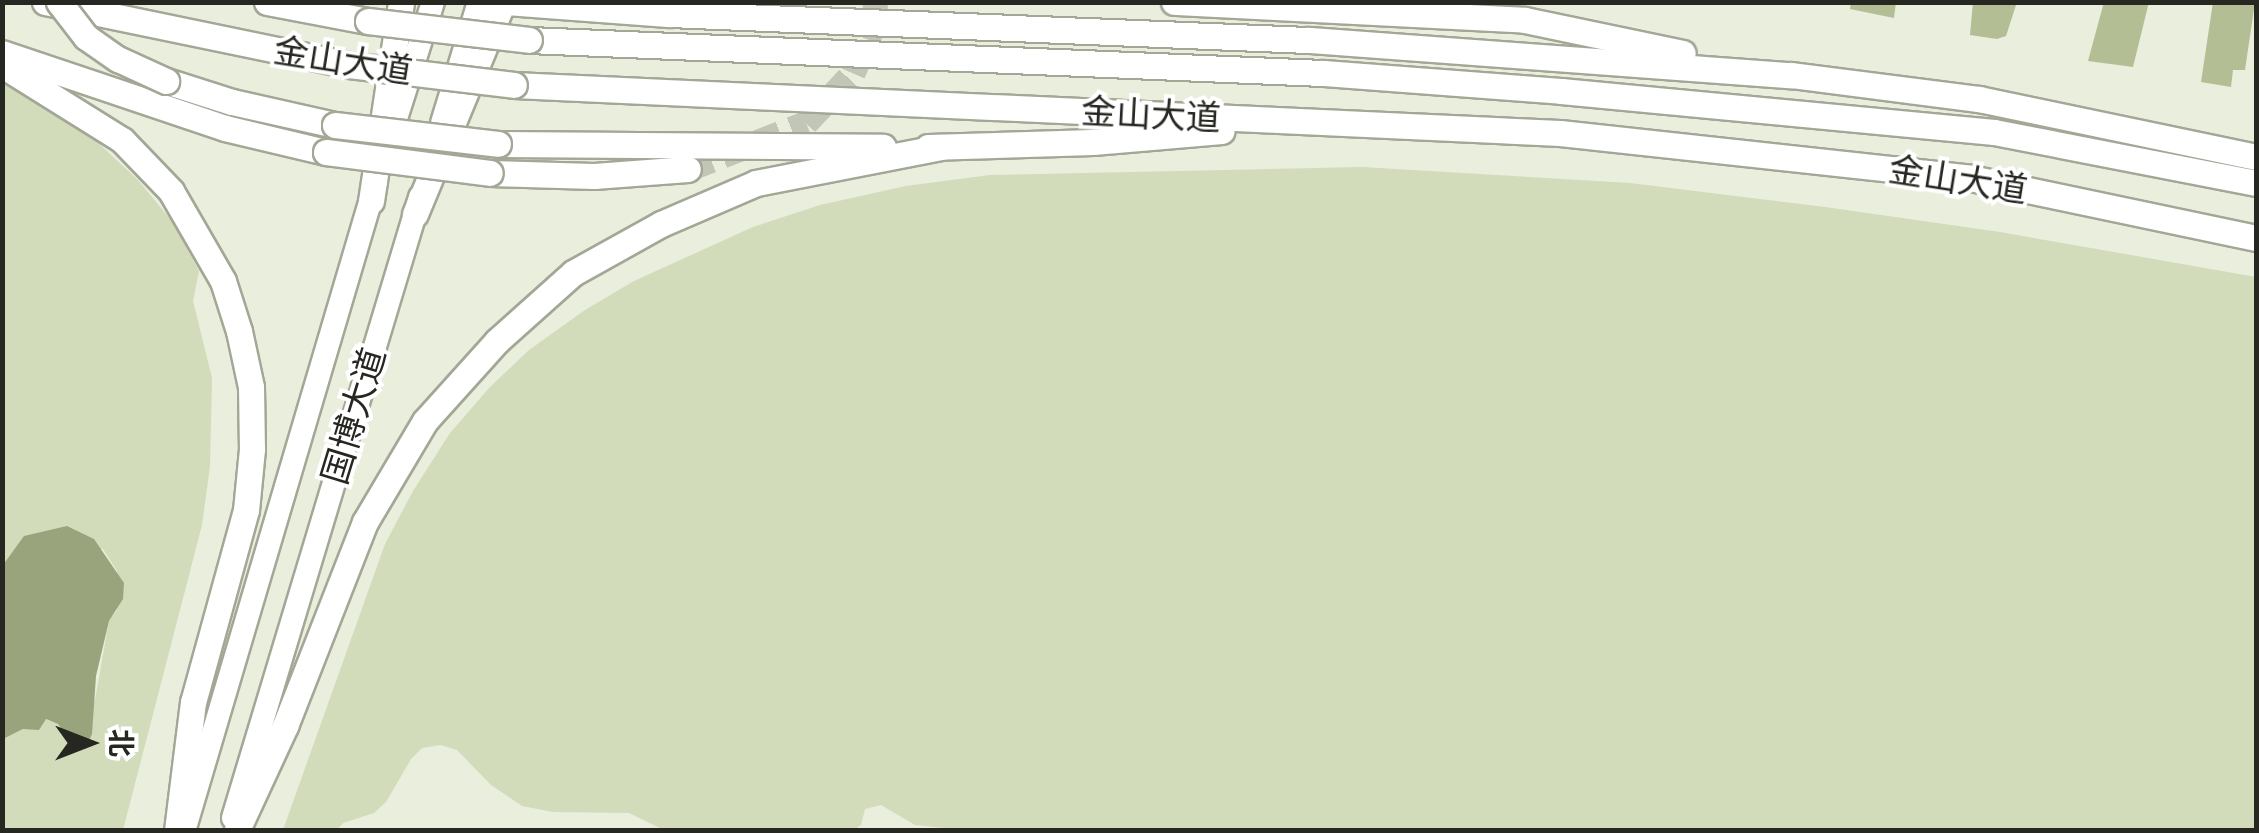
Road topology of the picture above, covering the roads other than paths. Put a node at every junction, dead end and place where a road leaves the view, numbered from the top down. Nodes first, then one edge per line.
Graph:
1 (45, 2) edge
2 (59, 2) edge
3 (267, 2) edge
4 (401, 2) edge
5 (432, 2) edge
6 (479, 2) edge
7 (504, 2) edge
8 (1174, 2) edge
9 (681, 8) edge
10 (2, 53) edge
11 (2, 65) edge
12 (1791, 75) junction
13 (1321, 123) junction
14 (941, 147) junction
15 (2256, 157) edge
16 (688, 169) tunnel mouth
17 (2256, 183) edge
18 (371, 200) junction
19 (415, 214) junction
20 (2256, 238) edge
21 (177, 830) edge
22 (184, 830) edge
23 (233, 830) edge

1 - 13 highway, 金山大道, bridge
2 - 14 highway, bridge
3 - 17 highway, 金山大道, bridge
4 - 18 highway
5 - 18 main road, 国博大道
6 - 19 main road, 国博大道
7 - 9 highway
7 - 19 highway
8 - 12 highway
9 - 12 highway
10 - 16 highway, bridge
11 - 21 highway
12 - 15 highway
13 - 14 highway
13 - 20 highway, 金山大道
14 - 23 highway
18 - 22 main road, 国博大道
19 - 23 main road, 国博大道

